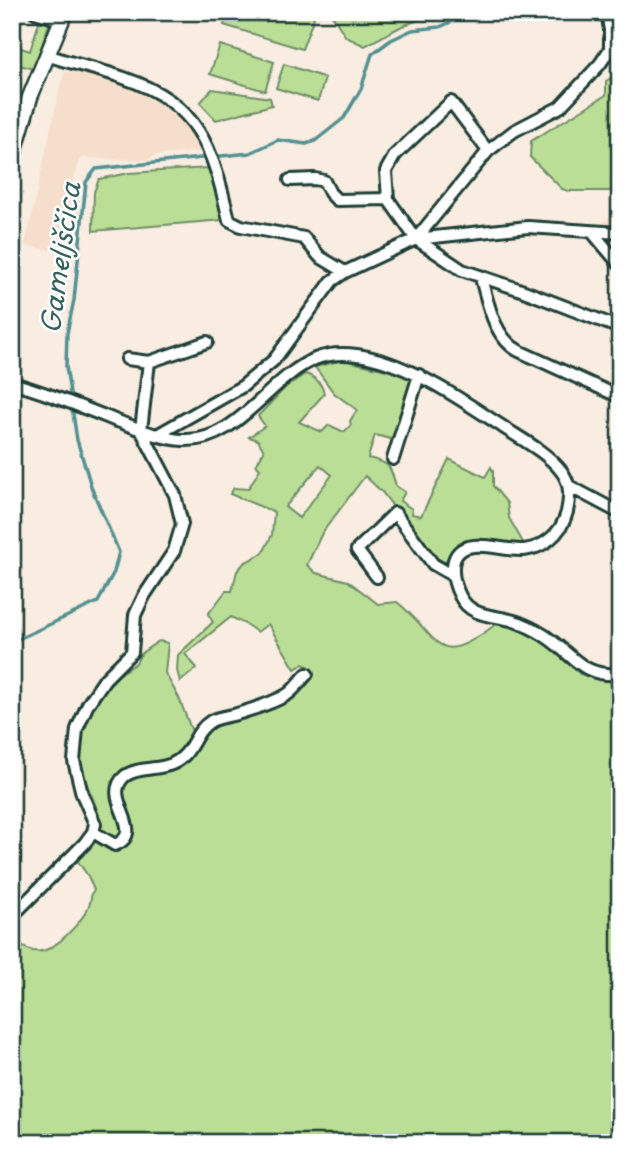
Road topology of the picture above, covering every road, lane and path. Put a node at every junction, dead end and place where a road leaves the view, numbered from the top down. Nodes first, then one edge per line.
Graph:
1 (36, 12) edge
2 (607, 12) edge
3 (63, 16) edge
4 (47, 55) junction
5 (488, 150) junction
6 (12, 159) edge
7 (290, 180) dead end
8 (388, 199) junction
9 (593, 233) junction
10 (620, 233) edge
11 (416, 239) junction
12 (620, 265) edge
13 (345, 272) junction
14 (481, 278) junction
15 (620, 328) edge
16 (207, 342) dead end
17 (127, 359) dead end
18 (149, 362) junction
19 (419, 375) junction
20 (12, 383) edge
21 (620, 397) edge
22 (141, 430) junction
23 (157, 435) junction
24 (393, 458) dead end
25 (569, 486) junction
26 (620, 513) edge
27 (452, 575) junction
28 (377, 577) dead end
29 (307, 674) dead end
30 (620, 674) edge
31 (93, 832) junction
32 (12, 916) edge

1 - 3 street
2 - 5 street
3 - 4 street
4 - 6 street
4 - 13 street
5 - 8 street
5 - 11 street
7 - 8 street
8 - 11 street
9 - 10 street
9 - 11 street
9 - 12 street
11 - 13 street
11 - 14 street
13 - 23 street
14 - 15 street
14 - 21 street
16 - 18 street
17 - 18 street
18 - 22 street
19 - 23 street
19 - 24 street
19 - 25 street
20 - 22 street
22 - 23 street
22 - 31 street
25 - 26 street
25 - 27 street
27 - 28 street
27 - 30 street
29 - 31 street
31 - 32 street

